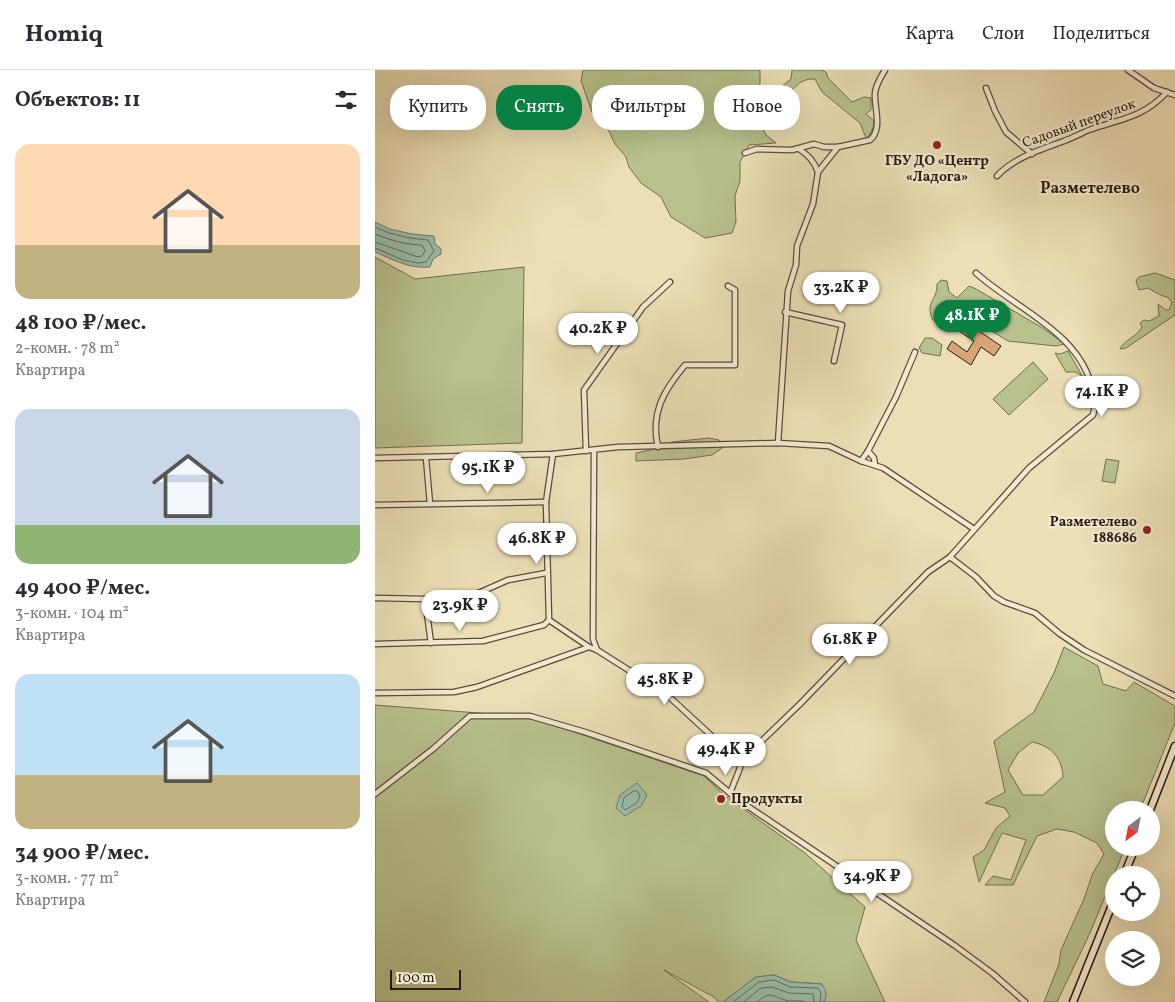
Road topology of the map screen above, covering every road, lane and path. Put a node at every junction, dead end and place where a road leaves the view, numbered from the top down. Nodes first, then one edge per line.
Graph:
1 (885, 70) edge
2 (1127, 70) edge
3 (986, 88) dead end
4 (1167, 92) junction
5 (1175, 95) edge
6 (838, 147) junction
7 (799, 149) junction
8 (745, 153) dead end
9 (1032, 154) junction
10 (818, 172) junction
11 (997, 176) dead end
12 (977, 273) dead end
13 (670, 282) dead end
14 (728, 286) dead end
15 (785, 312) junction
16 (915, 352) dead end
17 (835, 361) dead end
18 (778, 443) junction
19 (658, 447) junction
20 (586, 450) junction
21 (594, 450) junction
22 (868, 451) junction
23 (553, 454) junction
24 (375, 458) edge
25 (426, 458) junction
26 (861, 461) junction
27 (875, 465) junction
28 (546, 502) junction
29 (430, 504) junction
30 (375, 506) edge
31 (974, 529) junction
32 (950, 558) junction
33 (546, 573) junction
34 (375, 598) edge
35 (425, 599) junction
36 (549, 620) junction
37 (431, 643) junction
38 (375, 644) edge
39 (589, 647) junction
40 (597, 650) junction
41 (375, 693) edge
42 (1175, 696) edge
43 (1175, 746) edge
44 (740, 762) junction
45 (730, 793) junction
46 (375, 794) edge
47 (1154, 801) edge
48 (1106, 921) edge
49 (1025, 1002) edge
50 (1073, 1002) edge

1 - 6 street
2 - 4 street
3 - 9 street
4 - 5 street
4 - 9 street, Садовый переулок
6 - 7 street
6 - 10 street
7 - 8 street
7 - 10 street
9 - 11 street, Садовый переулок
10 - 15 street
12 - 31 street
13 - 20 street
14 - 19 street
15 - 17 street
15 - 18 street
16 - 22 street
18 - 19 street
18 - 26 street
19 - 21 street
20 - 21 street
20 - 23 street
21 - 40 street
22 - 26 street
22 - 27 street
23 - 25 street
23 - 28 street
24 - 25 street
25 - 29 street
26 - 27 street
27 - 31 street
28 - 29 street
28 - 33 street
29 - 30 street
31 - 32 street
32 - 42 street
32 - 44 street
33 - 35 street
33 - 36 street
34 - 35 street
35 - 37 street
36 - 37 street
36 - 39 street
37 - 38 street
39 - 40 street
39 - 41 street
40 - 44 street
43 - 47 main road
44 - 45 street
45 - 46 street
45 - 49 street
48 - 50 main road

